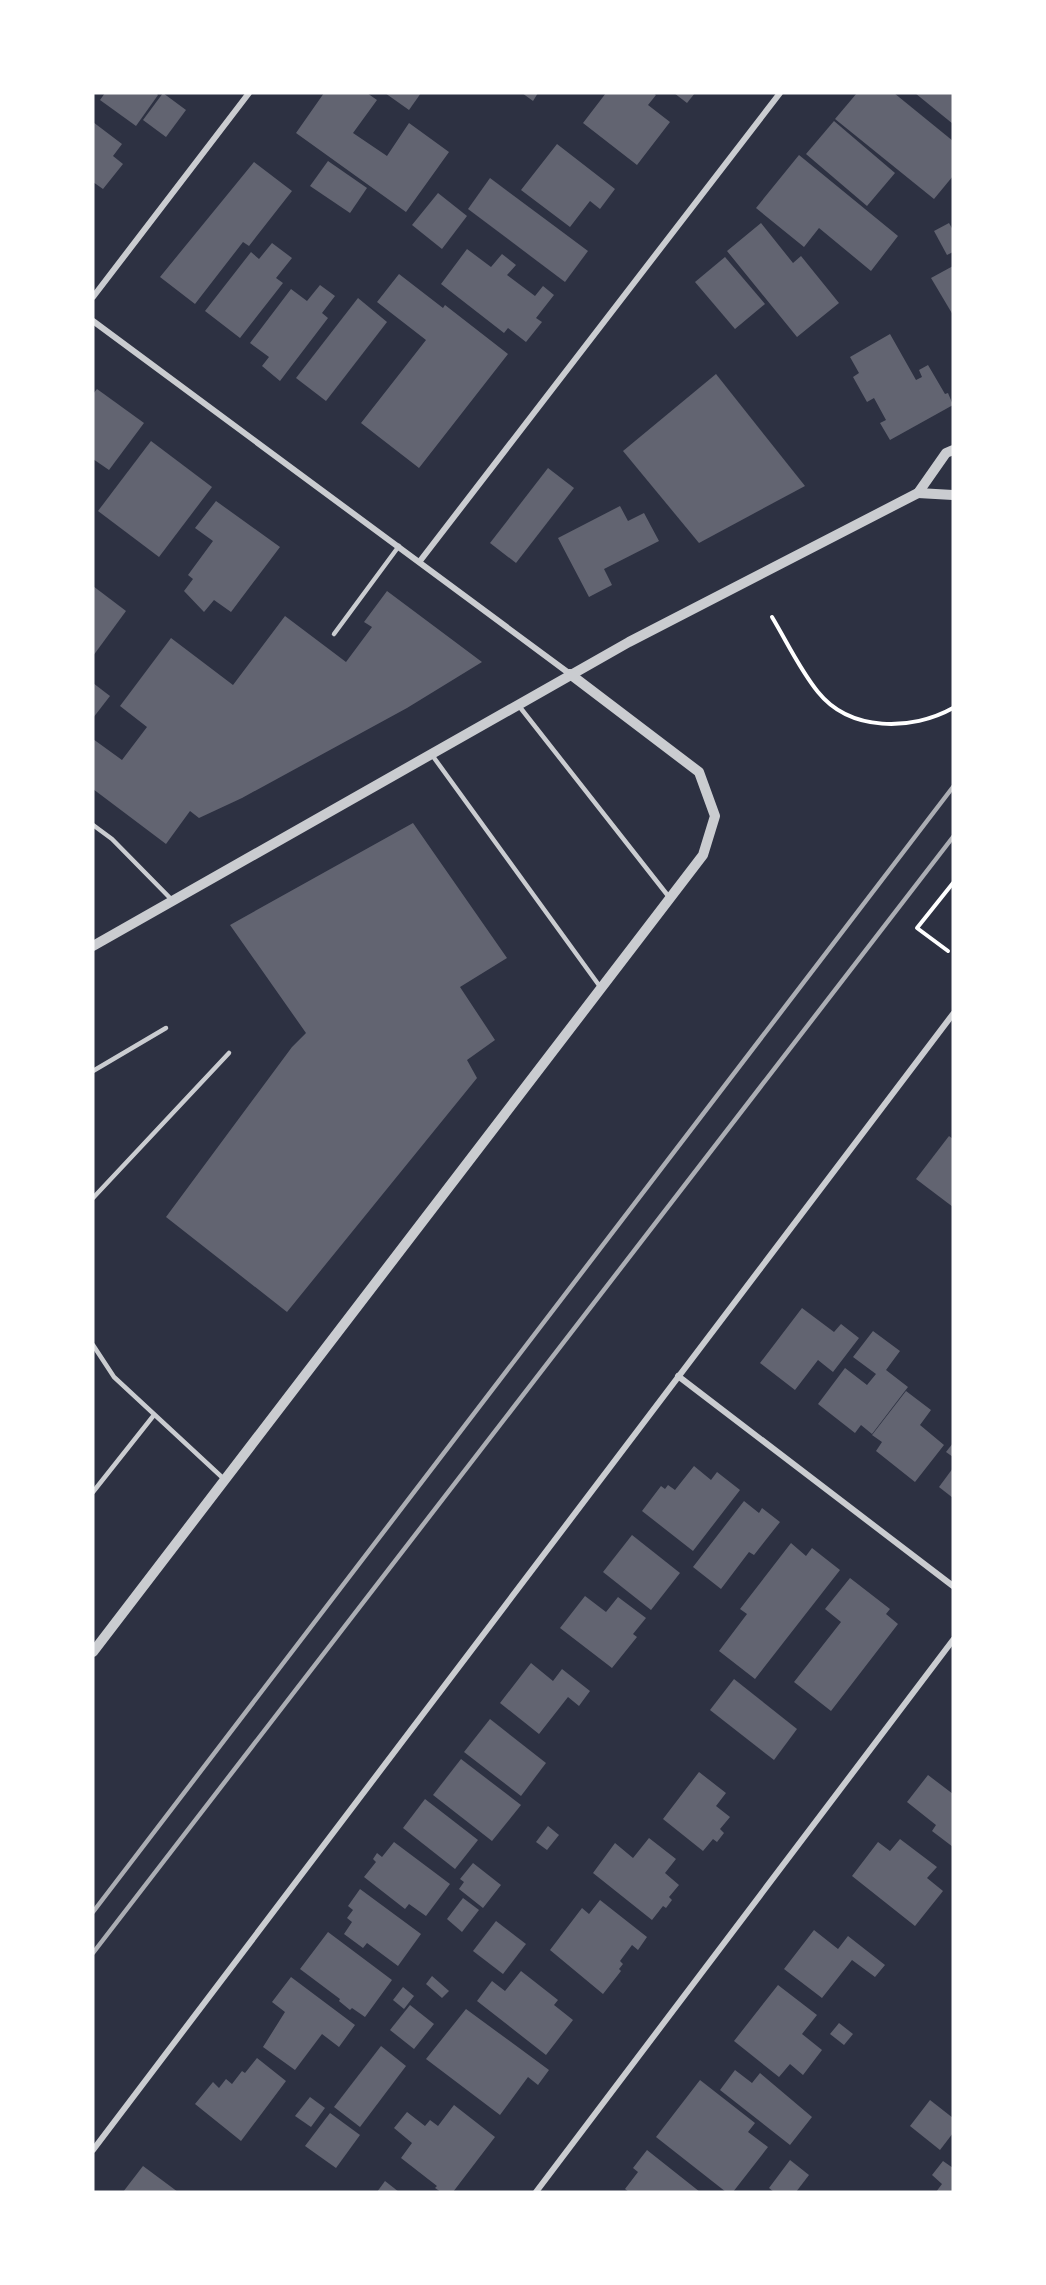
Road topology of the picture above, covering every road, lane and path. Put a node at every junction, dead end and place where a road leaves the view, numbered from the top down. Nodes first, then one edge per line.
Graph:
1 (249, 93) edge
2 (780, 93) edge
3 (93, 297) edge
4 (93, 321) edge
5 (953, 450) edge
6 (918, 494) junction
7 (953, 495) edge
8 (399, 546) junction
9 (420, 561) junction
10 (772, 617) dead end
11 (334, 634) dead end
12 (570, 674) junction
13 (519, 706) junction
14 (953, 708) edge
15 (432, 754) junction
16 (93, 825) edge
17 (953, 883) edge
18 (670, 898) junction
19 (173, 901) junction
20 (93, 946) edge
21 (948, 951) dead end
22 (601, 988) junction
23 (953, 1014) edge
24 (166, 1028) dead end
25 (229, 1053) dead end
26 (93, 1071) edge
27 (93, 1198) edge
28 (93, 1345) edge
29 (678, 1376) junction
30 (154, 1415) junction
31 (225, 1481) junction
32 (93, 1492) edge
33 (953, 1586) edge
34 (953, 1640) edge
35 (93, 1652) edge
36 (93, 2150) edge
37 (536, 2192) edge

1 - 3 street
2 - 9 street
4 - 8 street
5 - 6 street
6 - 7 street
6 - 12 street
8 - 9 street
8 - 11 lane
9 - 12 street
10 - 14 path
12 - 13 street
12 - 18 street
13 - 15 street
13 - 18 lane
15 - 19 street
15 - 22 lane
16 - 19 lane
17 - 21 path
18 - 22 street
19 - 20 street
22 - 31 street
23 - 29 street
24 - 26 lane
25 - 27 lane
28 - 30 lane
29 - 33 street
29 - 36 street
30 - 31 lane
30 - 32 lane
31 - 35 street
34 - 37 street

